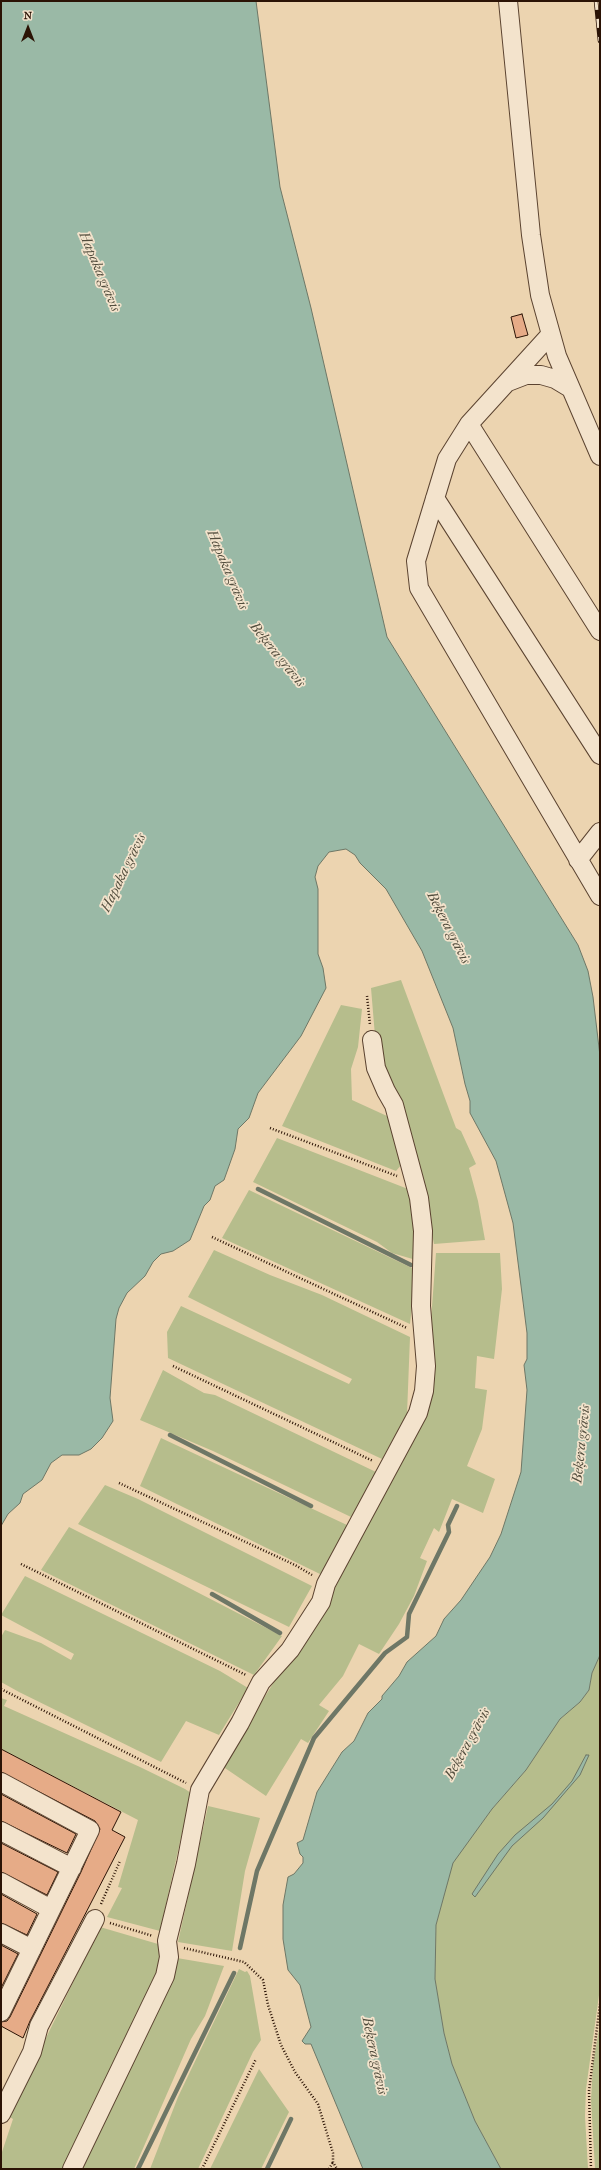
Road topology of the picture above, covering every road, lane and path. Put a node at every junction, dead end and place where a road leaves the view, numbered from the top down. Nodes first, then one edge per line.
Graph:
1 (508, 1) edge
2 (550, 335) junction
3 (506, 384) junction
4 (570, 388) junction
5 (469, 424) junction
6 (600, 456) edge
7 (435, 498) junction
8 (600, 631) edge
9 (600, 755) edge
10 (600, 832) edge
11 (578, 860) junction
12 (600, 896) edge
13 (368, 996) dead end
14 (372, 1040) joint
15 (270, 1128) dead end
16 (415, 1183) junction
17 (212, 1237) dead end
18 (423, 1333) junction
19 (173, 1366) dead end
20 (388, 1468) junction
21 (119, 1483) dead end
22 (20, 1564) dead end
23 (326, 1584) junction
24 (261, 1682) junction
25 (1, 1690) edge
26 (1, 1782) edge
27 (200, 1790) junction
28 (1, 1831) edge
29 (120, 1861) dead end
30 (72, 1868) junction
31 (1, 1882) edge
32 (51, 1909) junction
33 (95, 1919) junction
34 (1, 1933) edge
35 (167, 1941) junction
36 (32, 1949) junction
37 (7, 1985) edge
38 (600, 2004) edge
39 (1, 2012) edge
40 (256, 2059) dead end
41 (1, 2114) edge
42 (333, 2162) junction
43 (72, 2169) edge
44 (202, 2169) edge
45 (330, 2169) edge
46 (337, 2169) edge
47 (591, 2169) edge

1 - 2 street
2 - 3 street
2 - 4 street
3 - 4 street
3 - 5 street
4 - 6 street
5 - 7 street
5 - 8 street
7 - 9 street
7 - 11 street
10 - 11 street
11 - 12 street
13 - 14 path
14 - 16 street
15 - 16 path
16 - 18 street
17 - 18 path
18 - 20 street
19 - 20 path
20 - 23 street
21 - 23 path
22 - 24 path
23 - 24 street
24 - 27 street
25 - 27 path
26 - 30 street
27 - 35 street
28 - 30 street
29 - 33 path
30 - 32 street
31 - 32 street
32 - 36 street
33 - 35 path
33 - 41 street
34 - 36 street
35 - 42 path
35 - 43 street
36 - 37 street
37 - 39 street
38 - 47 path
40 - 44 path
42 - 45 path
42 - 46 path

